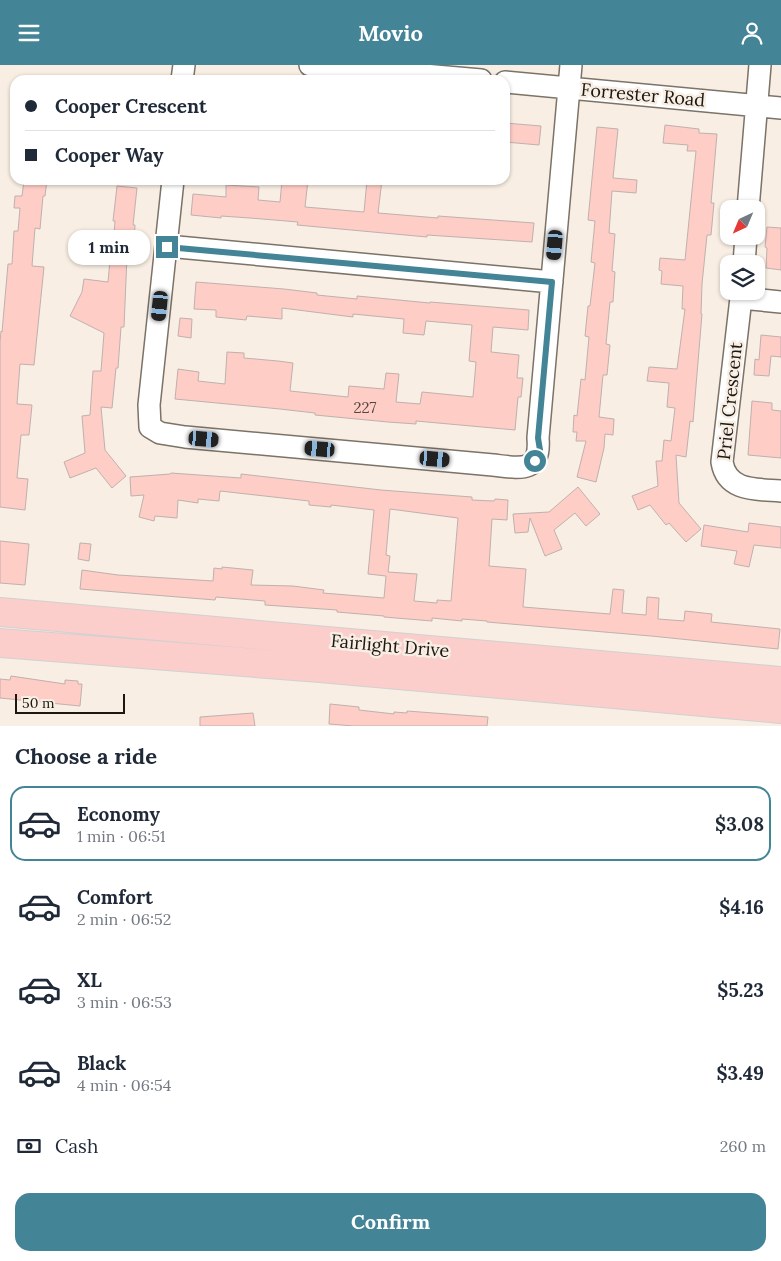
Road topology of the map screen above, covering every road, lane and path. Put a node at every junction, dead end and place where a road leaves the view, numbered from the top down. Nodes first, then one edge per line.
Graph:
1 (310, 65) edge
2 (571, 65) edge
3 (760, 65) edge
4 (383, 68) edge
5 (440, 75) edge
6 (510, 82) edge
7 (570, 88) junction
8 (757, 106) junction
9 (781, 107) edge
10 (173, 185) edge
11 (749, 200) edge
12 (167, 247) junction
13 (552, 282) junction
14 (765, 299) edge
15 (741, 300) edge
16 (781, 302) edge
17 (781, 491) edge
18 (0, 612) edge
19 (0, 643) edge
20 (781, 681) edge
21 (781, 709) edge

1 - 4 street
2 - 7 street
3 - 8 street
4 - 5 street
6 - 7 street, Forrester Road
7 - 8 street, Forrester Road
7 - 13 street
8 - 9 street, Forrester Road
8 - 11 street
10 - 12 street
12 - 13 street
12 - 13 street
14 - 16 street, Priel Crescent
15 - 17 street, Priel Crescent
18 - 20 main road, Fairlight Drive
19 - 21 main road, Fairlight Drive

